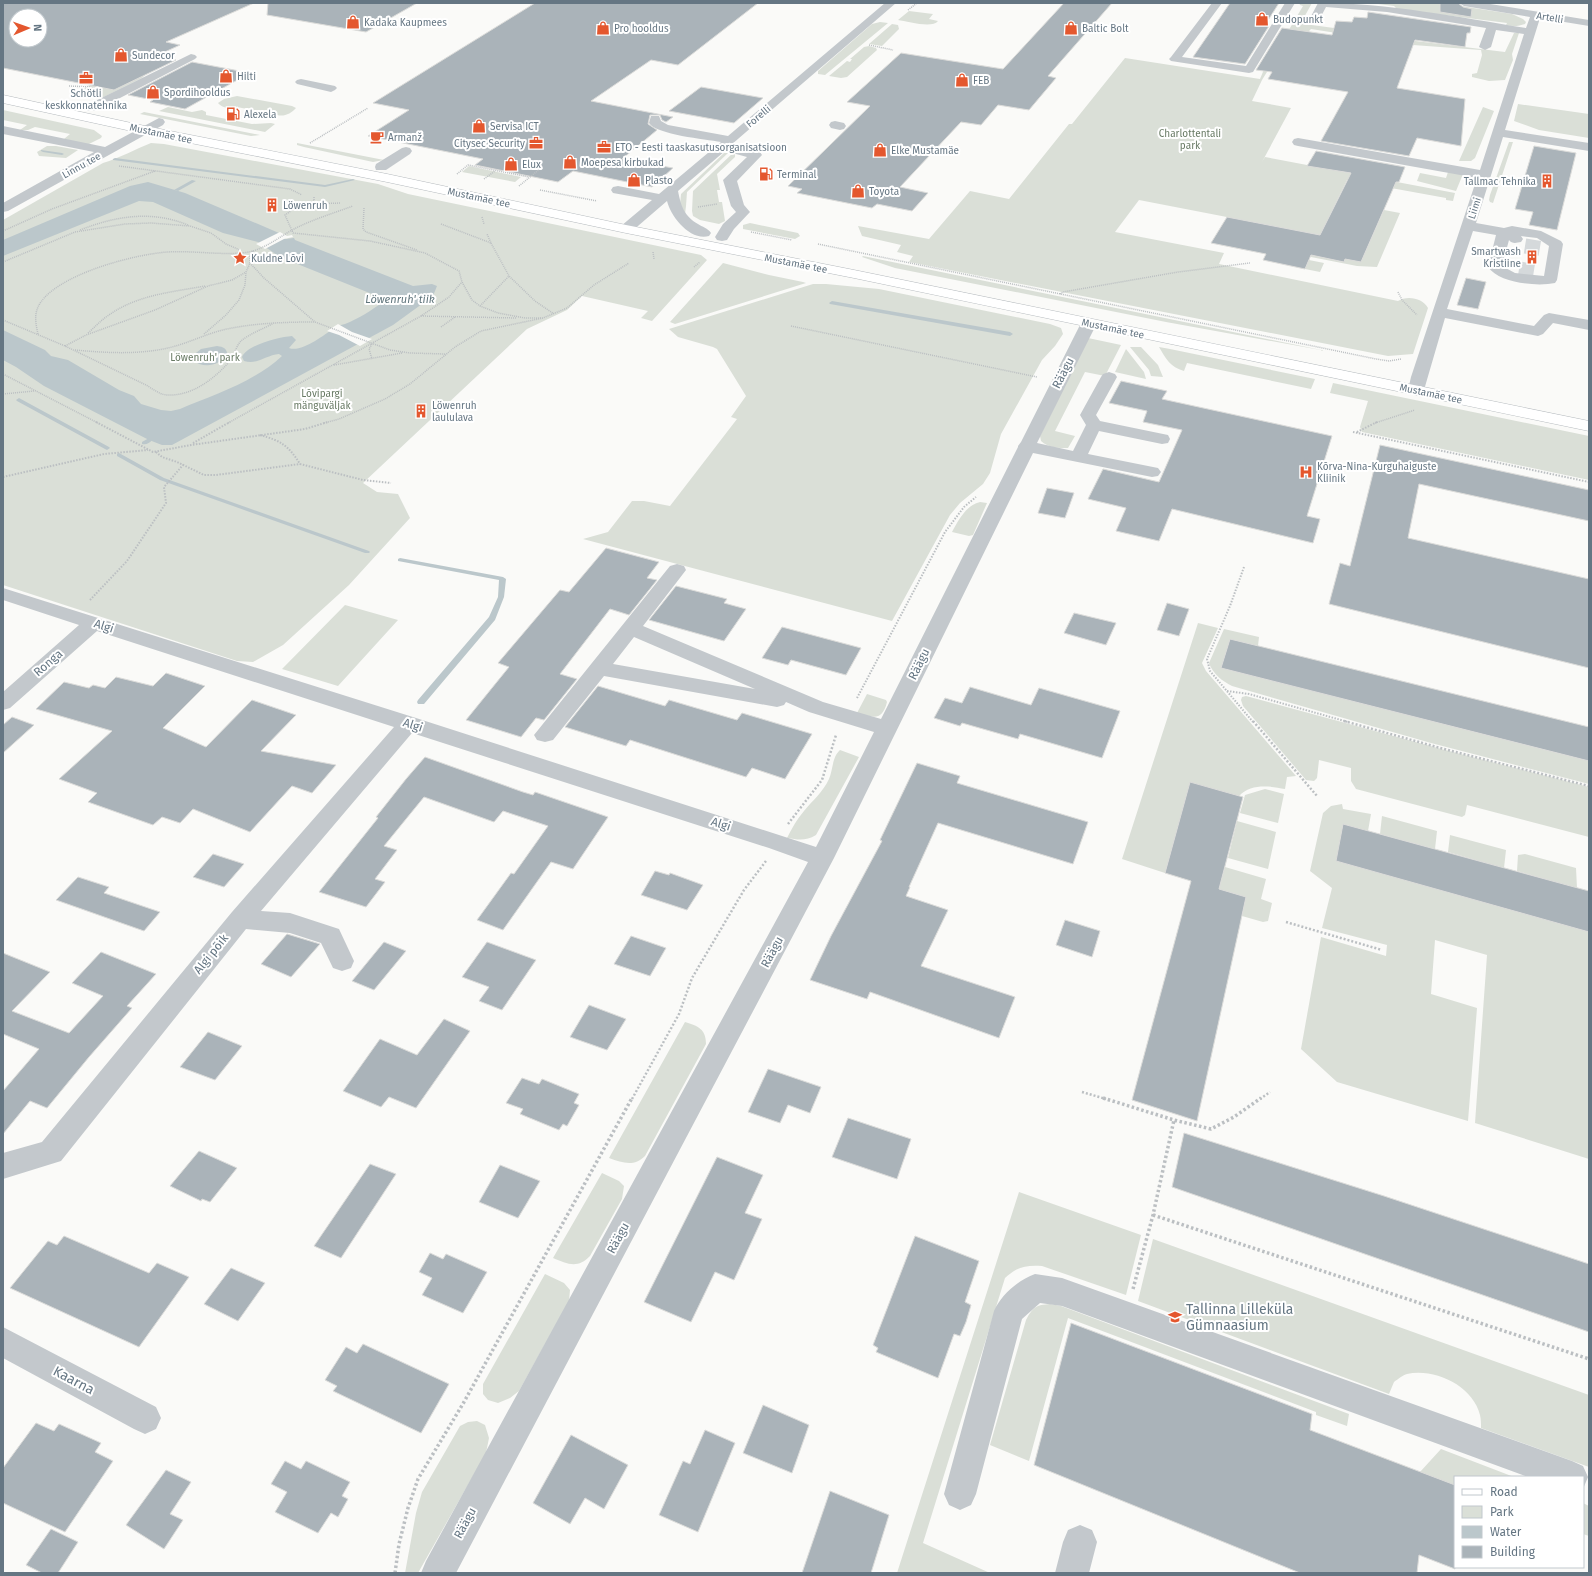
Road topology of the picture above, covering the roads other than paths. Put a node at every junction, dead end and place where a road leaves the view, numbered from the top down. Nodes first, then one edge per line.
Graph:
1 (891, 3) edge
2 (1217, 3) edge
3 (1290, 3) edge
4 (1464, 3) edge
5 (1481, 4) edge
6 (1536, 15) junction
7 (1313, 22) dead end
8 (1589, 23) edge
9 (1492, 26) junction
10 (1530, 32) junction
11 (1485, 47) dead end
12 (191, 57) dead end
13 (301, 82) dead end
14 (331, 88) dead end
15 (3, 90) edge
16 (3, 98) edge
17 (91, 108) junction
18 (655, 119) dead end
19 (159, 122) junction
20 (3, 130) edge
21 (145, 130) junction
22 (1498, 132) junction
23 (1298, 142) dead end
24 (726, 143) junction
25 (1589, 148) edge
26 (406, 151) dead end
27 (106, 152) junction
28 (381, 167) junction
29 (1485, 175) junction
30 (618, 190) dead end
31 (666, 194) junction
32 (3, 208) edge
33 (637, 219) junction
34 (1468, 226) junction
35 (626, 229) junction
36 (704, 233) junction
37 (722, 237) junction
38 (1517, 241) junction
39 (1439, 312) junction
40 (1089, 323) junction
41 (1589, 325) edge
42 (1109, 377) dead end
43 (1418, 383) junction
44 (1589, 411) edge
45 (1094, 425) junction
46 (1589, 426) edge
47 (1162, 439) dead end
48 (1026, 446) junction
49 (1078, 457) junction
50 (1152, 472) dead end
51 (677, 570) dead end
52 (3, 594) edge
53 (94, 623) junction
54 (631, 628) junction
55 (599, 668) junction
56 (3, 703) edge
57 (816, 707) junction
58 (409, 723) junction
59 (887, 728) junction
60 (545, 735) dead end
61 (822, 858) junction
62 (240, 919) junction
63 (342, 961) dead end
64 (3, 1166) edge
65 (3, 1342) edge
66 (145, 1418) dead end
67 (1569, 1476) edge
68 (960, 1494) dead end
69 (1080, 1542) dead end
70 (438, 1573) edge
71 (1072, 1573) edge

1 - 24 street, Forelli
2 - 3 street
4 - 5 street, Artelli
5 - 6 street, Artelli
6 - 8 street, Artelli
6 - 10 street, Liimi
7 - 9 street
9 - 10 street
9 - 11 street
10 - 22 street, Liimi
12 - 17 street
13 - 14 street
15 - 17 main road, Mustamäe tee
16 - 21 main road, Mustamäe tee
17 - 19 main road, Mustamäe tee
18 - 24 street
19 - 21 street, Linnu tee
19 - 28 main road, Mustamäe tee
20 - 27 street
21 - 27 street, Linnu tee
21 - 35 main road, Mustamäe tee
22 - 25 street
22 - 29 street, Liimi
23 - 29 street
24 - 31 street, Forelli
24 - 37 street
26 - 28 street
27 - 32 street, Linnu tee
28 - 33 main road, Mustamäe tee
29 - 34 street, Liimi
30 - 31 street
31 - 33 street, Forelli
31 - 36 street
33 - 35 street, Forelli
33 - 36 main road, Mustamäe tee
34 - 38 street
34 - 39 street, Liimi
35 - 40 main road, Mustamäe tee
36 - 37 main road, Mustamäe tee
37 - 43 main road, Mustamäe tee
38 - 38 street
39 - 41 street
39 - 43 street, Liimi
40 - 43 main road, Mustamäe tee
40 - 48 street, Räägu
42 - 45 street
43 - 44 main road, Mustamäe tee
43 - 46 main road, Mustamäe tee
45 - 47 street
45 - 49 street
48 - 49 street
48 - 59 street, Räägu
49 - 50 street
51 - 54 street
52 - 53 street, Algi
53 - 56 street, Ronga
53 - 58 street, Algi
54 - 55 street
54 - 57 street
55 - 57 street
55 - 60 street
57 - 59 street
58 - 61 street, Algi
58 - 62 street, Algi põik
59 - 61 street, Räägu
61 - 70 street, Räägu
62 - 63 street
62 - 64 street, Algi põik
65 - 66 street, Kaarna
67 - 68 street
69 - 71 street

